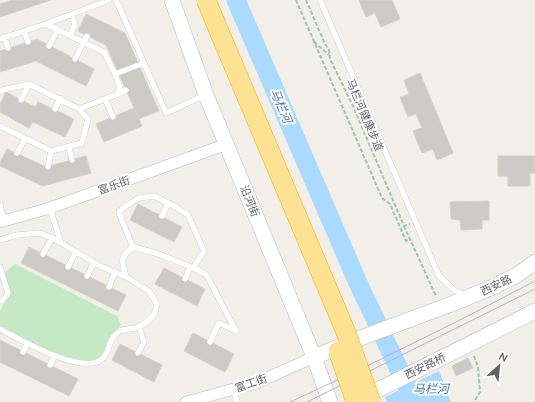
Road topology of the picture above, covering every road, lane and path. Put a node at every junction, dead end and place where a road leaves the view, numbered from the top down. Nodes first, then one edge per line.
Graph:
1 (109, 0) edge
2 (116, 0) edge
3 (172, 0) edge
4 (195, 0) edge
5 (206, 0) edge
6 (296, 0) edge
7 (306, 0) edge
8 (320, 0) edge
9 (72, 14) junction
10 (46, 24) junction
11 (58, 30) junction
12 (24, 31) junction
13 (70, 36) junction
14 (87, 36) dead end
15 (2, 39) edge
16 (28, 42) dead end
17 (84, 42) junction
18 (313, 42) junction
19 (50, 46) dead end
20 (8, 48) dead end
21 (330, 55) junction
22 (76, 59) dead end
23 (144, 63) junction
24 (115, 74) junction
25 (29, 84) junction
26 (126, 90) dead end
27 (0, 92) edge
28 (118, 94) junction
29 (206, 95) junction
30 (60, 98) junction
31 (105, 99) junction
32 (22, 100) dead end
33 (79, 108) junction
34 (55, 109) dead end
35 (113, 117) dead end
36 (0, 126) edge
37 (25, 138) junction
38 (227, 144) junction
39 (69, 147) junction
40 (51, 151) junction
41 (17, 154) dead end
42 (72, 160) dead end
43 (48, 167) dead end
44 (168, 203) junction
45 (0, 205) edge
46 (50, 208) junction
47 (162, 216) dead end
48 (2, 222) edge
49 (416, 223) junction
50 (404, 226) junction
51 (52, 238) junction
52 (410, 239) junction
53 (0, 240) edge
54 (61, 243) junction
55 (133, 246) junction
56 (76, 252) junction
57 (43, 254) dead end
58 (535, 262) edge
59 (94, 263) junction
60 (0, 267) edge
61 (68, 267) dead end
62 (192, 267) junction
63 (115, 272) junction
64 (87, 276) dead end
65 (126, 277) junction
66 (185, 278) dead end
67 (109, 287) dead end
68 (436, 296) dead end
69 (461, 300) junction
70 (0, 301) edge
71 (535, 311) edge
72 (139, 327) junction
73 (0, 329) edge
74 (210, 342) dead end
75 (474, 343) junction
76 (27, 344) junction
77 (23, 352) dead end
78 (138, 353) dead end
79 (55, 355) junction
80 (314, 357) junction
81 (50, 365) dead end
82 (234, 390) junction
83 (374, 396) edge
84 (476, 398) junction
85 (186, 402) edge
86 (237, 402) edge
87 (330, 402) edge
88 (355, 402) edge
89 (474, 402) edge
90 (479, 402) edge

1 - 9 lane
2 - 23 lane
3 - 29 street, 沿河街
4 - 88 highway, bridge
5 - 83 highway, bridge
6 - 18 path
7 - 21 path, 马栏河健康步道
8 - 49 lane
9 - 10 lane
9 - 13 lane
10 - 11 lane
10 - 12 lane
11 - 13 lane
11 - 19 lane
12 - 15 lane
12 - 16 lane
13 - 17 lane
14 - 17 lane
15 - 20 lane
17 - 22 lane
17 - 24 lane
18 - 21 path
18 - 52 path
21 - 50 path, 马栏河健康步道
23 - 24 lane
23 - 29 lane
24 - 28 lane
25 - 27 lane
25 - 30 lane
25 - 32 lane
26 - 28 lane
28 - 31 lane
29 - 38 street, 沿河街
30 - 33 lane
30 - 34 lane
31 - 33 lane
31 - 35 lane
33 - 39 lane
36 - 37 lane
37 - 40 lane
37 - 41 lane
38 - 46 street, 富乐街
38 - 80 street, 沿河街
39 - 40 lane
39 - 42 lane
40 - 43 lane
44 - 47 lane
44 - 55 lane
44 - 62 lane
45 - 48 lane
46 - 48 street, 富乐街
46 - 54 lane
49 - 50 path
49 - 69 lane
50 - 52 path, 马栏河健康步道
51 - 53 lane
51 - 54 lane
51 - 57 lane
52 - 68 path
54 - 56 lane
55 - 62 lane
55 - 65 lane
56 - 59 lane
56 - 61 lane
58 - 69 street, 西安路
59 - 63 lane
59 - 64 lane
60 - 70 lane
62 - 66 lane
62 - 74 lane
63 - 65 lane
63 - 67 lane
65 - 72 lane
69 - 80 street
71 - 75 street
72 - 78 lane
72 - 79 lane
73 - 76 lane
75 - 83 street, 西安路桥
75 - 84 path
76 - 77 lane
76 - 79 lane
79 - 81 lane
80 - 82 street, 富工街
80 - 87 street, 沿河街
82 - 85 street, 富工街
82 - 86 lane
83 - 88 street, 西安路桥
84 - 89 path
84 - 90 path

